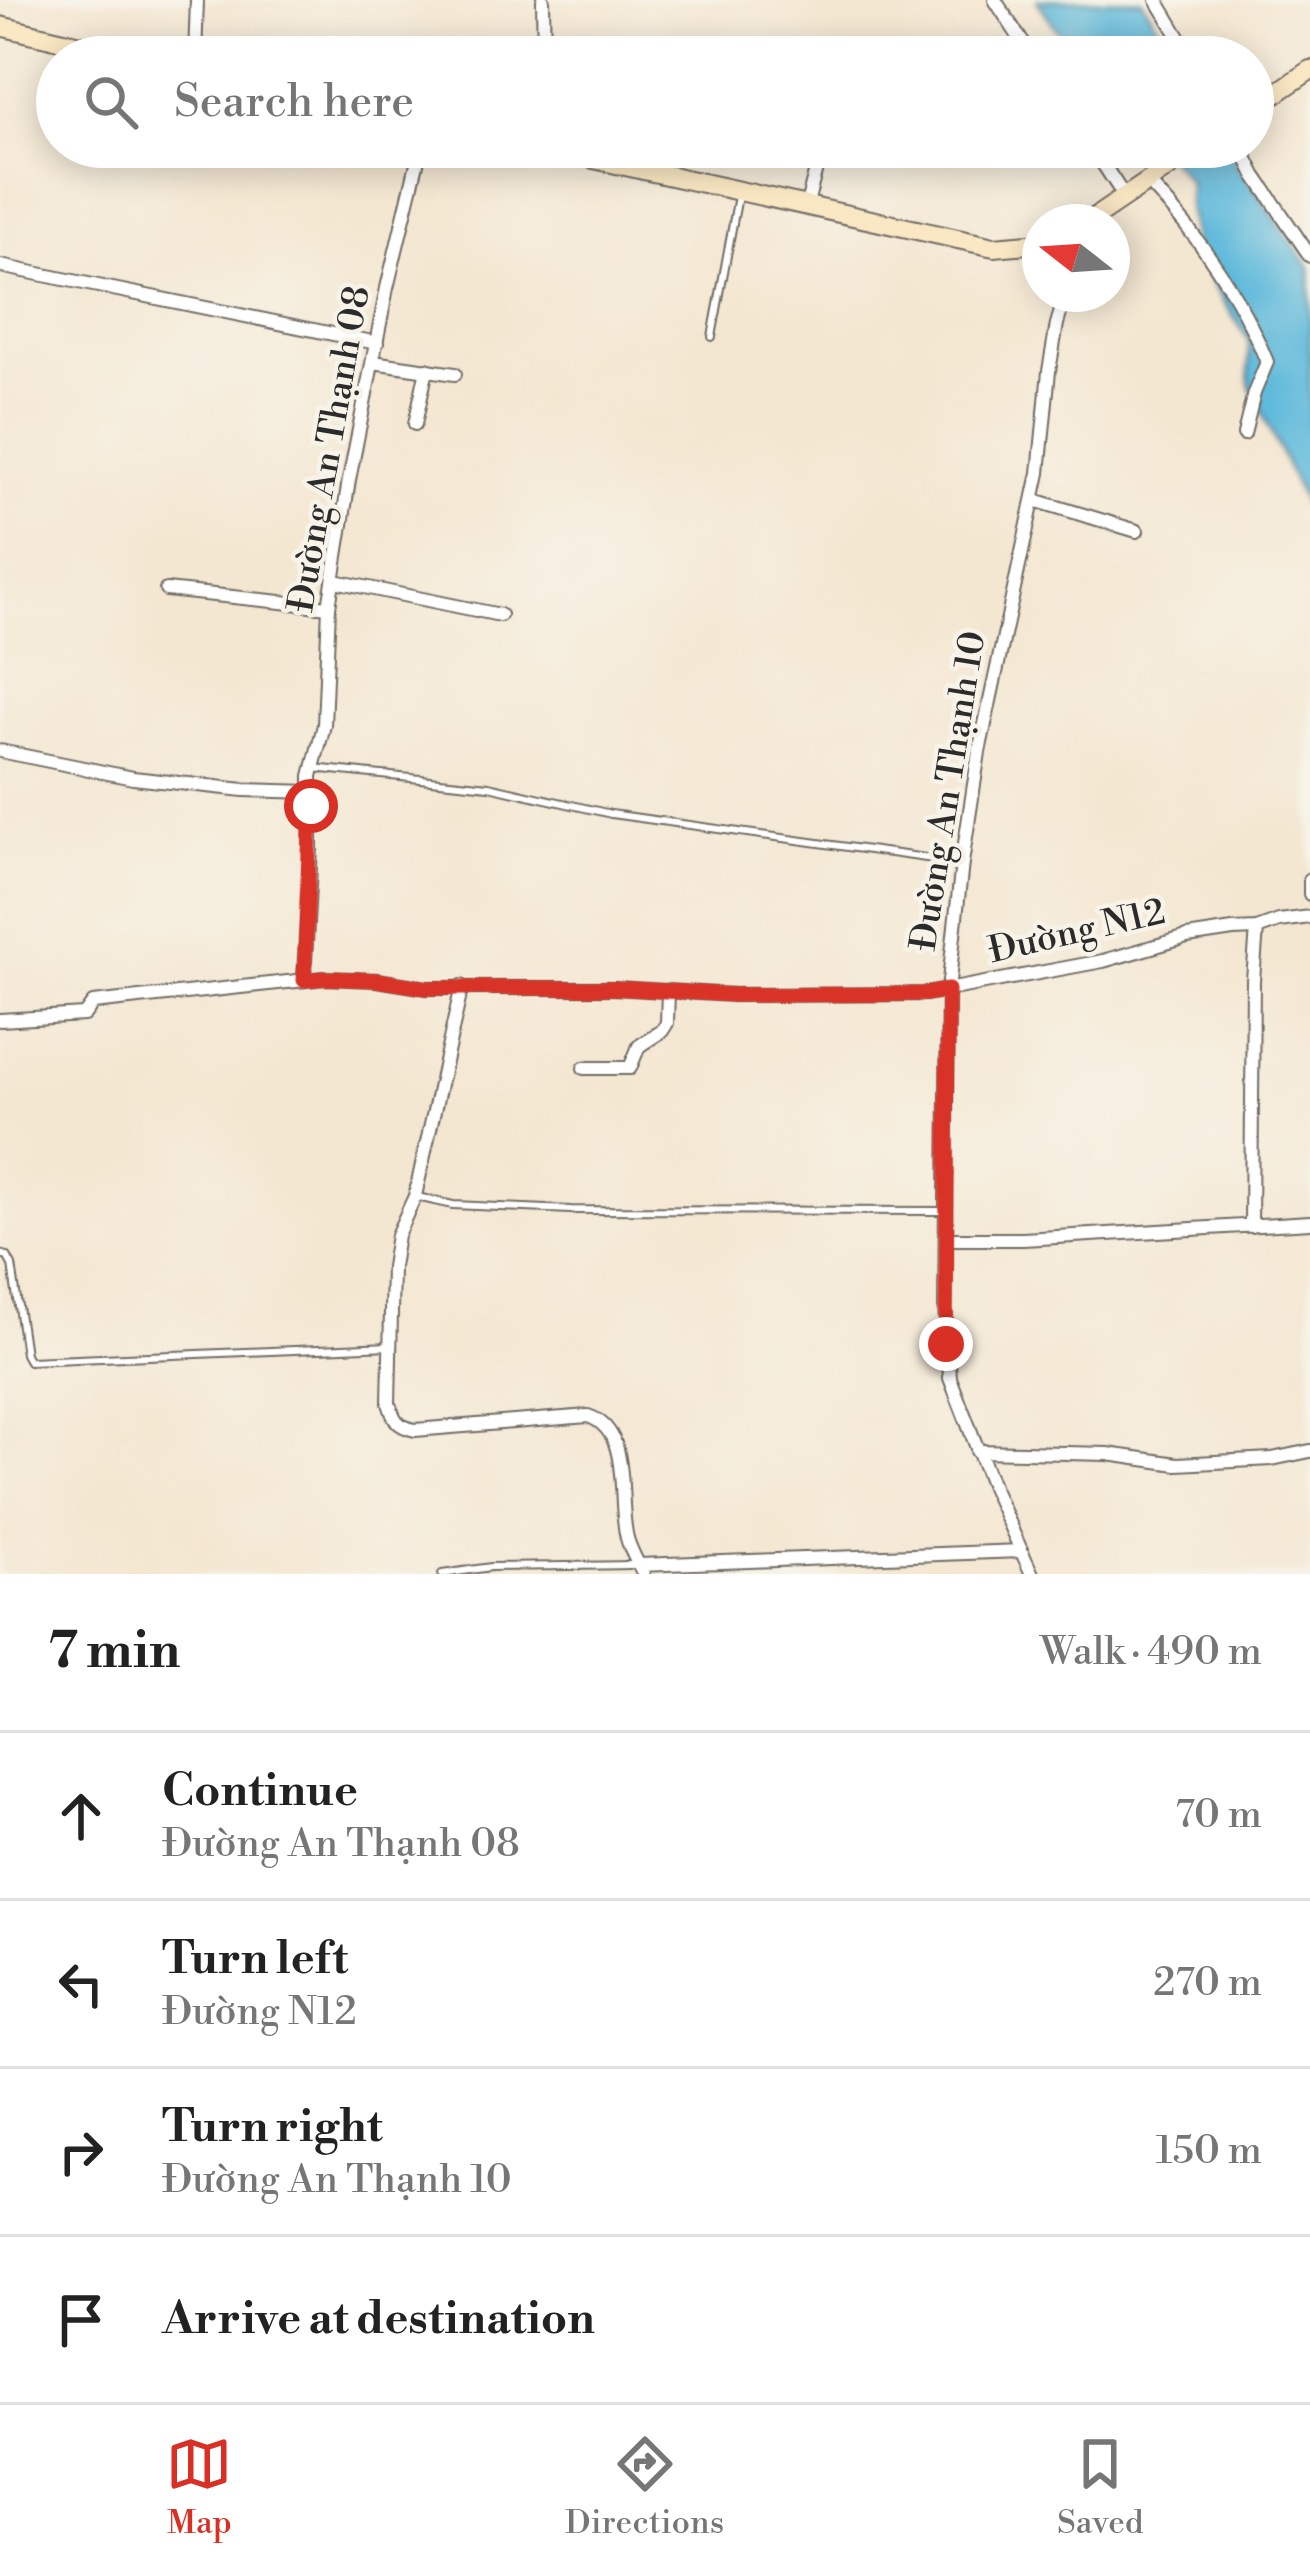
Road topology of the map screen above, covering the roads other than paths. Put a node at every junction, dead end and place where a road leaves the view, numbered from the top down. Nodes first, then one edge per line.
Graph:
1 (197, 0) edge
2 (543, 0) edge
3 (995, 0) edge
4 (1156, 0) edge
5 (0, 26) edge
6 (43, 36) edge
7 (196, 36) edge
8 (544, 36) edge
9 (1018, 36) edge
10 (1178, 36) edge
11 (1310, 70) edge
12 (1274, 95) edge
13 (416, 168) edge
14 (633, 168) edge
15 (816, 168) edge
16 (1105, 168) edge
17 (1170, 168) edge
18 (1252, 168) edge
19 (1157, 177) junction
20 (739, 192) junction
21 (1126, 199) junction
22 (1118, 204) edge
23 (806, 207) junction
24 (1022, 245) edge
25 (1310, 256) edge
26 (0, 266) edge
27 (1061, 312) edge
28 (712, 337) dead end
29 (376, 343) junction
30 (373, 362) junction
31 (427, 369) junction
32 (455, 374) dead end
33 (415, 424) dead end
34 (1244, 434) dead end
35 (1034, 500) junction
36 (1137, 531) dead end
37 (334, 581) junction
38 (166, 590) dead end
39 (329, 607) junction
40 (500, 615) dead end
41 (0, 751) edge
42 (313, 768) junction
43 (311, 792) junction
44 (962, 863) junction
45 (1310, 879) edge
46 (1310, 893) edge
47 (1310, 917) edge
48 (1257, 929) junction
49 (304, 980) junction
50 (462, 986) junction
51 (948, 990) junction
52 (668, 991) junction
53 (0, 1020) edge
54 (584, 1068) dead end
55 (415, 1196) junction
56 (946, 1211) junction
57 (1310, 1222) edge
58 (1251, 1226) junction
59 (946, 1239) junction
60 (0, 1254) edge
61 (390, 1346) junction
62 (977, 1451) junction
63 (1310, 1451) edge
64 (1021, 1551) junction
65 (641, 1570) edge
66 (442, 1574) edge
67 (1032, 1574) edge

1 - 7 street
2 - 8 street
3 - 9 street
4 - 10 street
5 - 6 main road
11 - 12 main road
13 - 29 street, Đường An Thạnh 08
14 - 20 main road
15 - 23 street
16 - 21 street
17 - 19 main road
18 - 25 street
19 - 21 main road
19 - 34 street
20 - 23 main road
20 - 28 lane
21 - 22 main road
23 - 24 main road
26 - 29 street
27 - 35 street, Đường An Thạnh 10
29 - 30 street, Đường An Thạnh 08
30 - 31 street
30 - 37 street, Đường An Thạnh 08
31 - 32 street
31 - 33 street
35 - 36 street
35 - 44 street, Đường An Thạnh 10
37 - 39 street, Đường An Thạnh 08
37 - 40 street
38 - 39 street
39 - 42 street, Đường An Thạnh 08
41 - 43 street
42 - 43 street, Đường An Thạnh 08
42 - 44 lane
43 - 49 street, Đường An Thạnh 08
44 - 51 street, Đường An Thạnh 10
45 - 46 street
47 - 48 street, Đường N12
48 - 51 street, Đường N12
48 - 58 street
49 - 50 street, Đường N12
49 - 53 street, Đường N12
50 - 52 street, Đường N12
50 - 55 street
51 - 52 street, Đường N12
51 - 56 street, Đường An Thạnh 10
52 - 54 street
55 - 56 lane
55 - 61 street
56 - 59 street, Đường An Thạnh 10
57 - 58 street
58 - 59 street
59 - 62 street, Đường An Thạnh 10
60 - 61 lane
61 - 65 street
62 - 63 street
62 - 64 street, Đường An Thạnh 10
64 - 65 street
64 - 67 street, Đường An Thạnh 10
65 - 66 lane

